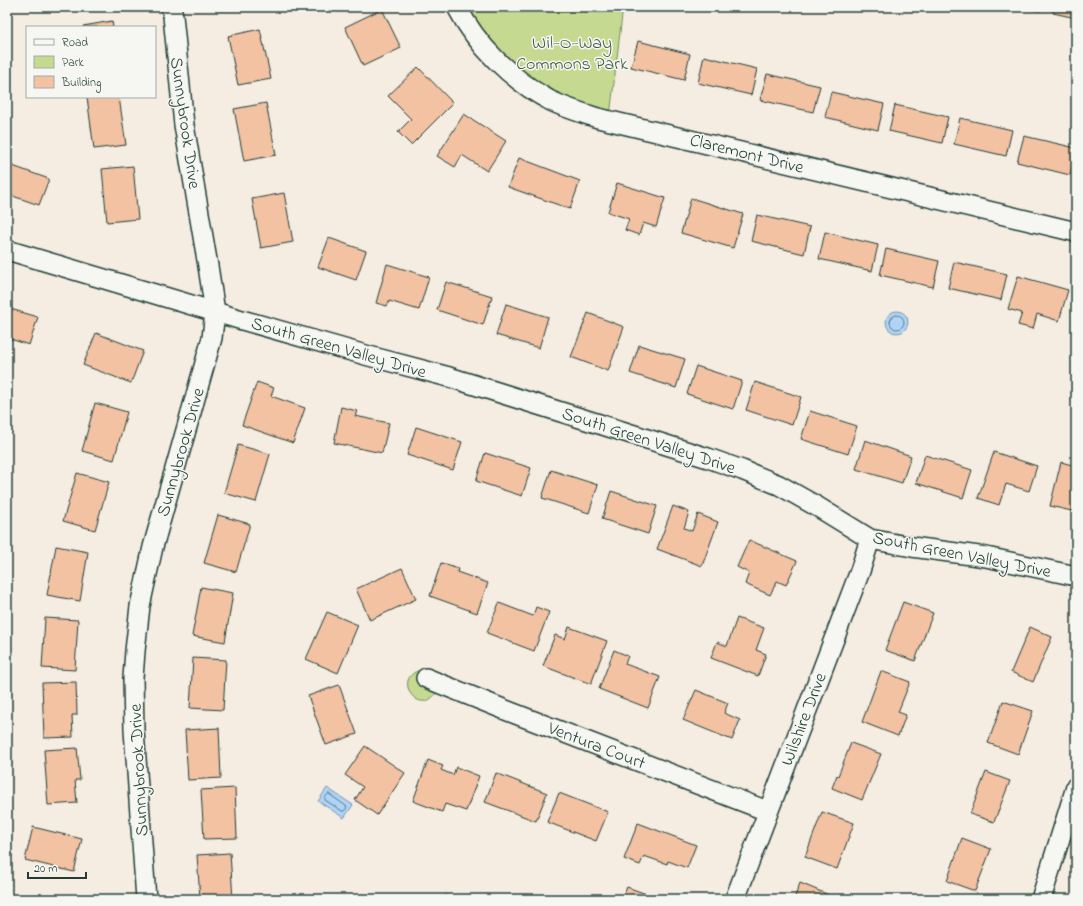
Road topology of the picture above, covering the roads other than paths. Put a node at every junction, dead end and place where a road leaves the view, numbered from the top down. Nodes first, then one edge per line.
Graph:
1 (171, 7) edge
2 (457, 7) edge
3 (1076, 232) edge
4 (7, 250) edge
5 (215, 312) junction
6 (870, 539) junction
7 (1076, 576) edge
8 (426, 678) dead end
9 (1076, 787) edge
10 (767, 811) junction
11 (146, 899) edge
12 (734, 899) edge
13 (1041, 899) edge

1 - 5 street, Sunnybrook Drive
2 - 3 street, Claremont Drive
4 - 5 street, South Green Valley Drive
5 - 6 street, South Green Valley Drive
5 - 11 street, Sunnybrook Drive
6 - 7 street, South Green Valley Drive
6 - 10 street, Wilshire Drive
8 - 10 street, Ventura Court
9 - 13 street
10 - 12 street, Wilshire Drive

